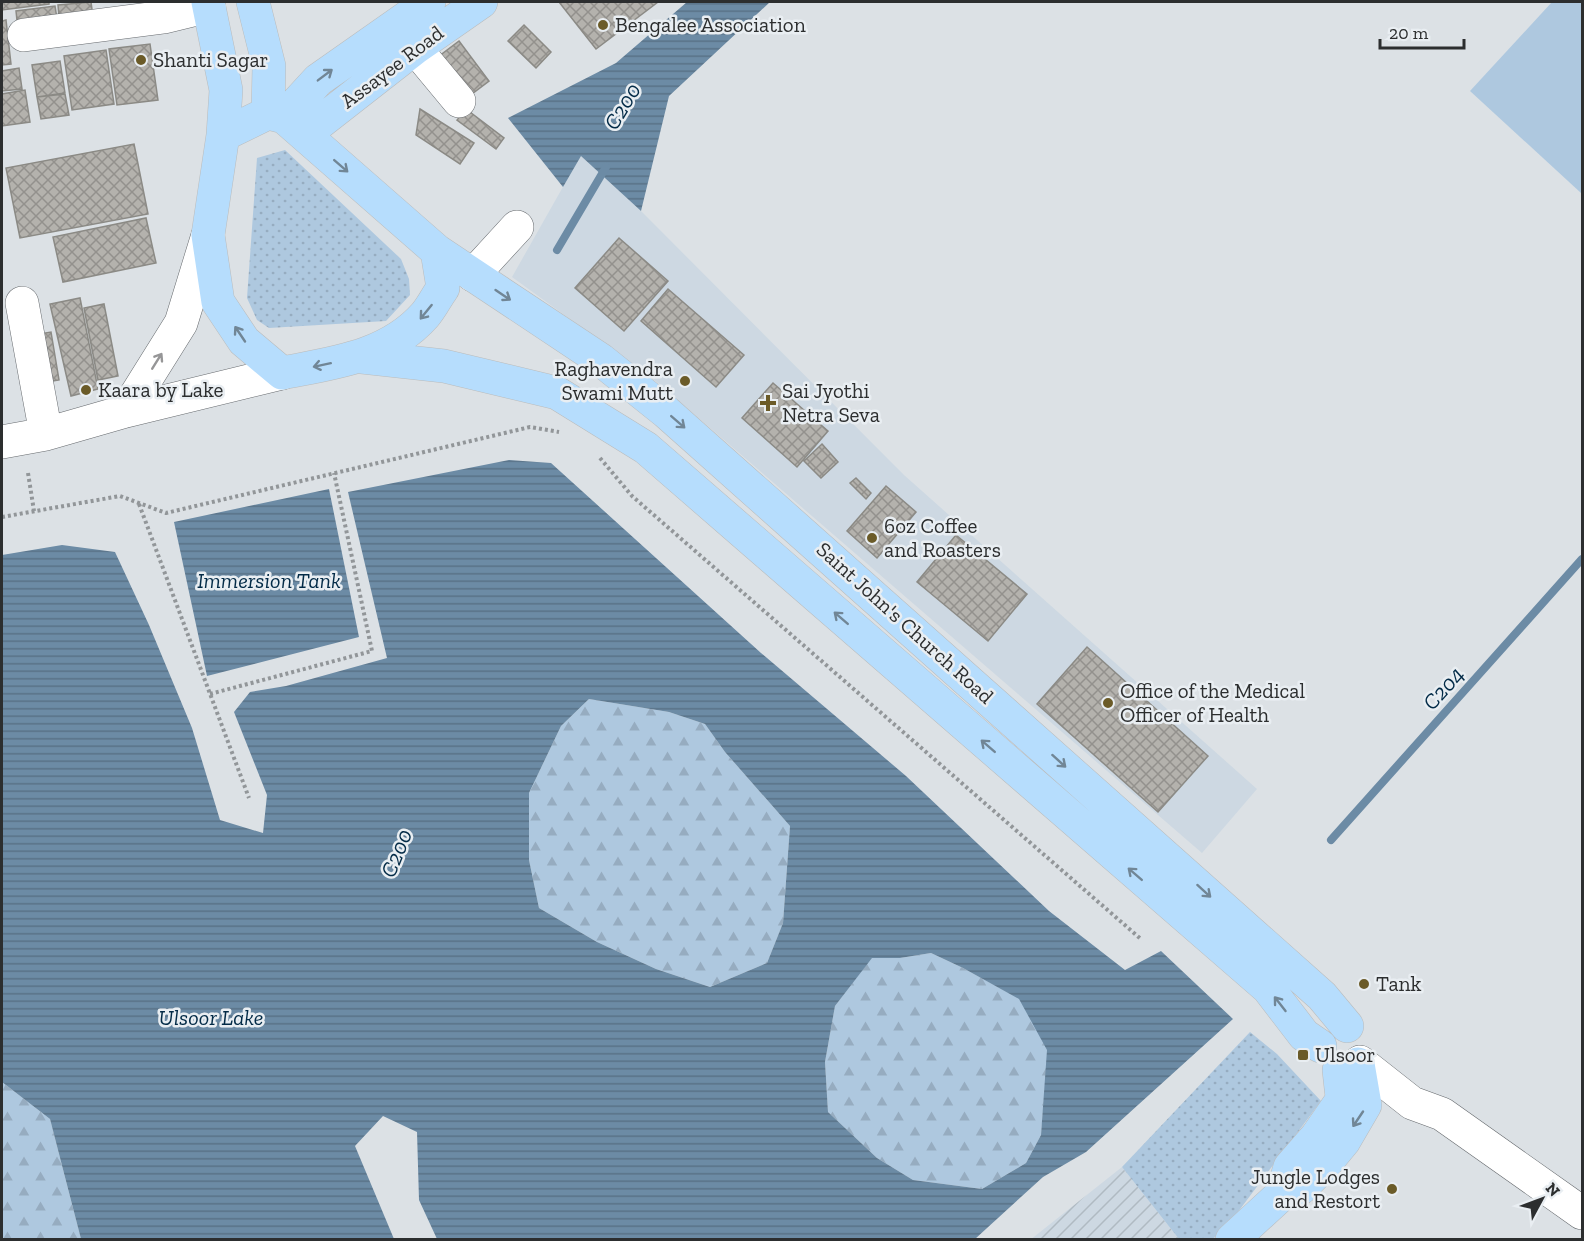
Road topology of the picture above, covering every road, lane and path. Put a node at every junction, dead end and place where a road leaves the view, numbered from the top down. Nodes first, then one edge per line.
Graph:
1 (253, 2) edge
2 (429, 2) edge
3 (481, 2) edge
4 (209, 4) edge
5 (24, 35) dead end
6 (415, 48) junction
7 (459, 101) dead end
8 (286, 121) junction
9 (223, 135) junction
10 (517, 227) dead end
11 (208, 235) junction
12 (437, 251) junction
13 (473, 275) junction
14 (22, 303) dead end
15 (362, 357) junction
16 (282, 373) junction
17 (126, 411) junction
18 (562, 433) dead end
19 (46, 434) junction
20 (2, 442) edge
21 (597, 453) dead end
22 (28, 473) dead end
23 (334, 473) junction
24 (138, 503) junction
25 (34, 511) junction
26 (2, 517) edge
27 (210, 694) junction
28 (249, 798) dead end
29 (1142, 940) dead end
30 (1348, 1052) junction
31 (1582, 1213) edge
32 (1232, 1239) edge

1 - 8 main road
8 -> 2 main road, Assayee Road
3 - 6 main road, Assayee Road
4 - 5 street
4 - 9 main road
6 - 7 street
6 - 8 main road, Assayee Road
8 - 9 main road
8 -> 12 main road, Saint John's Church Road
9 - 11 main road
10 - 13 street
16 -> 11 main road
17 -> 11 street
12 - 13 main road, Saint John's Church Road
12 -> 15 main road
13 -> 30 main road, Saint John's Church Road
14 - 19 street
15 -> 16 main road
30 -> 15 main road
16 - 17 street
17 - 19 street
18 - 23 path
19 - 20 street
21 - 29 path
22 - 25 path
23 - 24 path
23 - 27 path
24 - 25 path
24 - 27 path
25 - 26 path
27 - 28 path
30 - 31 street
30 - 32 main road

